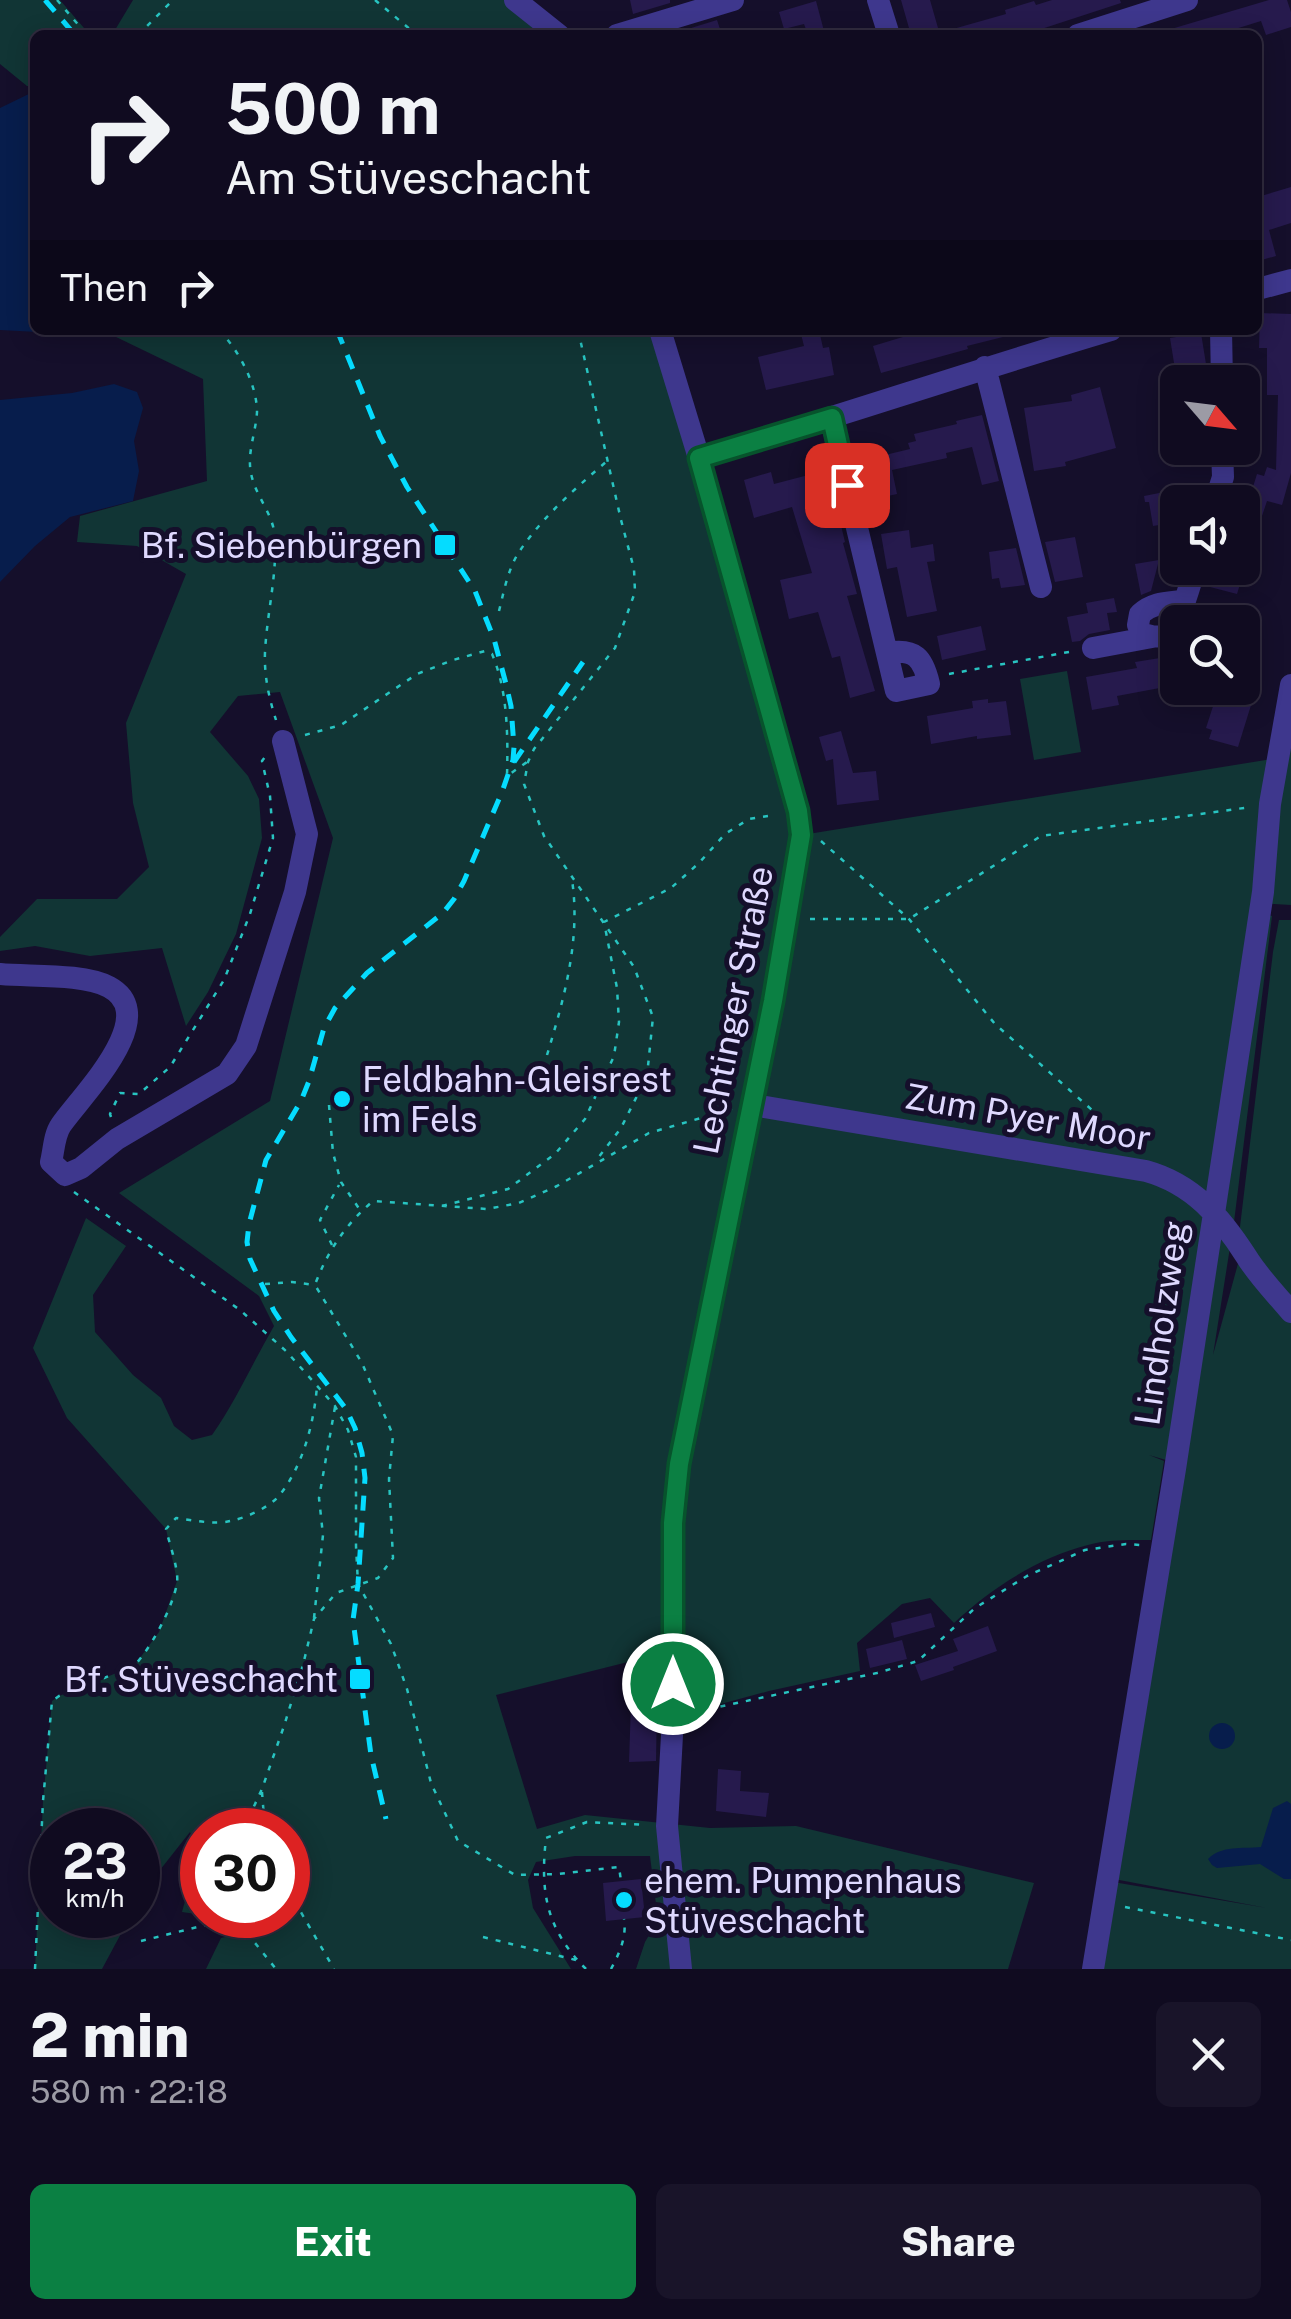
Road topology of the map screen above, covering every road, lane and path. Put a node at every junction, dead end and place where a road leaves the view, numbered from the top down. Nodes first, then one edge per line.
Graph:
1 (57, 0) edge
2 (173, 0) edge
3 (375, 0) edge
4 (516, 0) edge
5 (733, 0) edge
6 (878, 0) edge
7 (1187, 0) edge
8 (1141, 8) edge
9 (84, 30) edge
10 (143, 30) edge
11 (411, 30) edge
12 (553, 30) edge
13 (633, 30) edge
14 (888, 30) edge
15 (1090, 30) edge
16 (1291, 280) edge
17 (1262, 287) edge
18 (224, 335) edge
19 (579, 335) edge
20 (662, 335) edge
21 (1094, 335) edge
22 (1222, 335) edge
23 (1222, 365) edge
24 (984, 368) junction
25 (832, 418) junction
26 (699, 458) junction
27 (608, 460) junction
28 (1189, 585) edge
29 (1041, 587) dead end
30 (499, 611) dead end
31 (1093, 648) joint
32 (887, 653) junction
33 (928, 678) junction
34 (1291, 686) edge
35 (282, 741) junction
36 (528, 762) junction
37 (1270, 804) junction
38 (798, 811) junction
39 (813, 834) dead end
40 (571, 876) junction
41 (788, 918) junction
42 (909, 919) junction
43 (604, 922) junction
44 (0, 974) edge
45 (547, 1055) dead end
46 (329, 1105) dead end
47 (753, 1105) junction
48 (117, 1140) junction
49 (1138, 1151) dead end
50 (595, 1162) junction
51 (64, 1175) junction
52 (341, 1182) junction
53 (442, 1206) junction
54 (1213, 1210) junction
55 (360, 1211) junction
56 (332, 1246) junction
57 (265, 1284) dead end
58 (315, 1285) junction
59 (1291, 1312) edge
60 (318, 1384) junction
61 (335, 1406) junction
62 (1162, 1546) junction
63 (358, 1584) junction
64 (314, 1619) junction
65 (673, 1717) junction
66 (262, 1790) junction
67 (253, 1808) edge
68 (263, 1808) edge
69 (668, 1826) junction
70 (542, 1875) junction
71 (621, 1882) dead end
72 (1104, 1903) junction
73 (624, 1919) dead end
74 (310, 1928) edge
75 (180, 1930) edge
76 (482, 1937) dead end
77 (252, 1938) edge
78 (1291, 1940) edge
79 (141, 1941) dead end
80 (578, 1960) junction
81 (35, 1969) edge
82 (276, 1969) edge
83 (334, 1969) edge
84 (586, 1969) edge
85 (611, 1969) edge
86 (680, 1969) edge
87 (1093, 1969) edge

1 - 9 path
2 - 10 path
3 - 11 path
4 - 12 street
5 - 13 street
6 - 14 street
7 - 8 street
8 - 15 street
16 - 17 street
18 - 35 path
19 - 27 path
20 - 26 street, Lechtinger Straße
21 - 24 street
22 - 23 street
24 - 25 street
24 - 29 street
25 - 26 street
25 - 32 street
26 - 38 street, Lechtinger Straße
27 - 30 path
27 - 36 path
28 - 31 street
31 - 33 path
32 - 33 street
32 - 33 street
34 - 37 street, Lindholzweg
35 - 36 path
35 - 48 path
35 - 48 street
36 - 40 path
37 - 42 path
37 - 54 street, Lindholzweg
38 - 41 street, Lechtinger Straße
38 - 43 path
39 - 42 path
40 - 43 path
40 - 45 path
41 - 42 path
41 - 47 street, Lechtinger Straße
42 - 49 path
43 - 50 path
43 - 53 path
44 - 51 street
46 - 52 path
47 - 50 path
47 - 54 street, Zum Pyer Moor
47 - 65 street, Lechtinger Straße
48 - 51 street
50 - 53 path
51 - 60 path
52 - 55 path
52 - 56 path
53 - 55 path
54 - 59 street, Zum Pyer Moor
54 - 62 street, Lindholzweg
55 - 56 path
56 - 58 path
57 - 58 path
58 - 63 path
60 - 61 path
60 - 81 path
61 - 63 path
61 - 64 path
62 - 65 path
62 - 72 street, Lindholzweg
63 - 64 path
63 - 70 path
64 - 66 path
65 - 69 street, Lechtinger Straße
66 - 67 path
66 - 68 path
69 - 70 path
69 - 86 street, Lechtinger Straße
70 - 71 path
70 - 80 path
72 - 78 path
72 - 87 street, Lindholzweg
73 - 85 path
74 - 83 path
75 - 79 path
76 - 80 path
77 - 82 path
80 - 84 path

